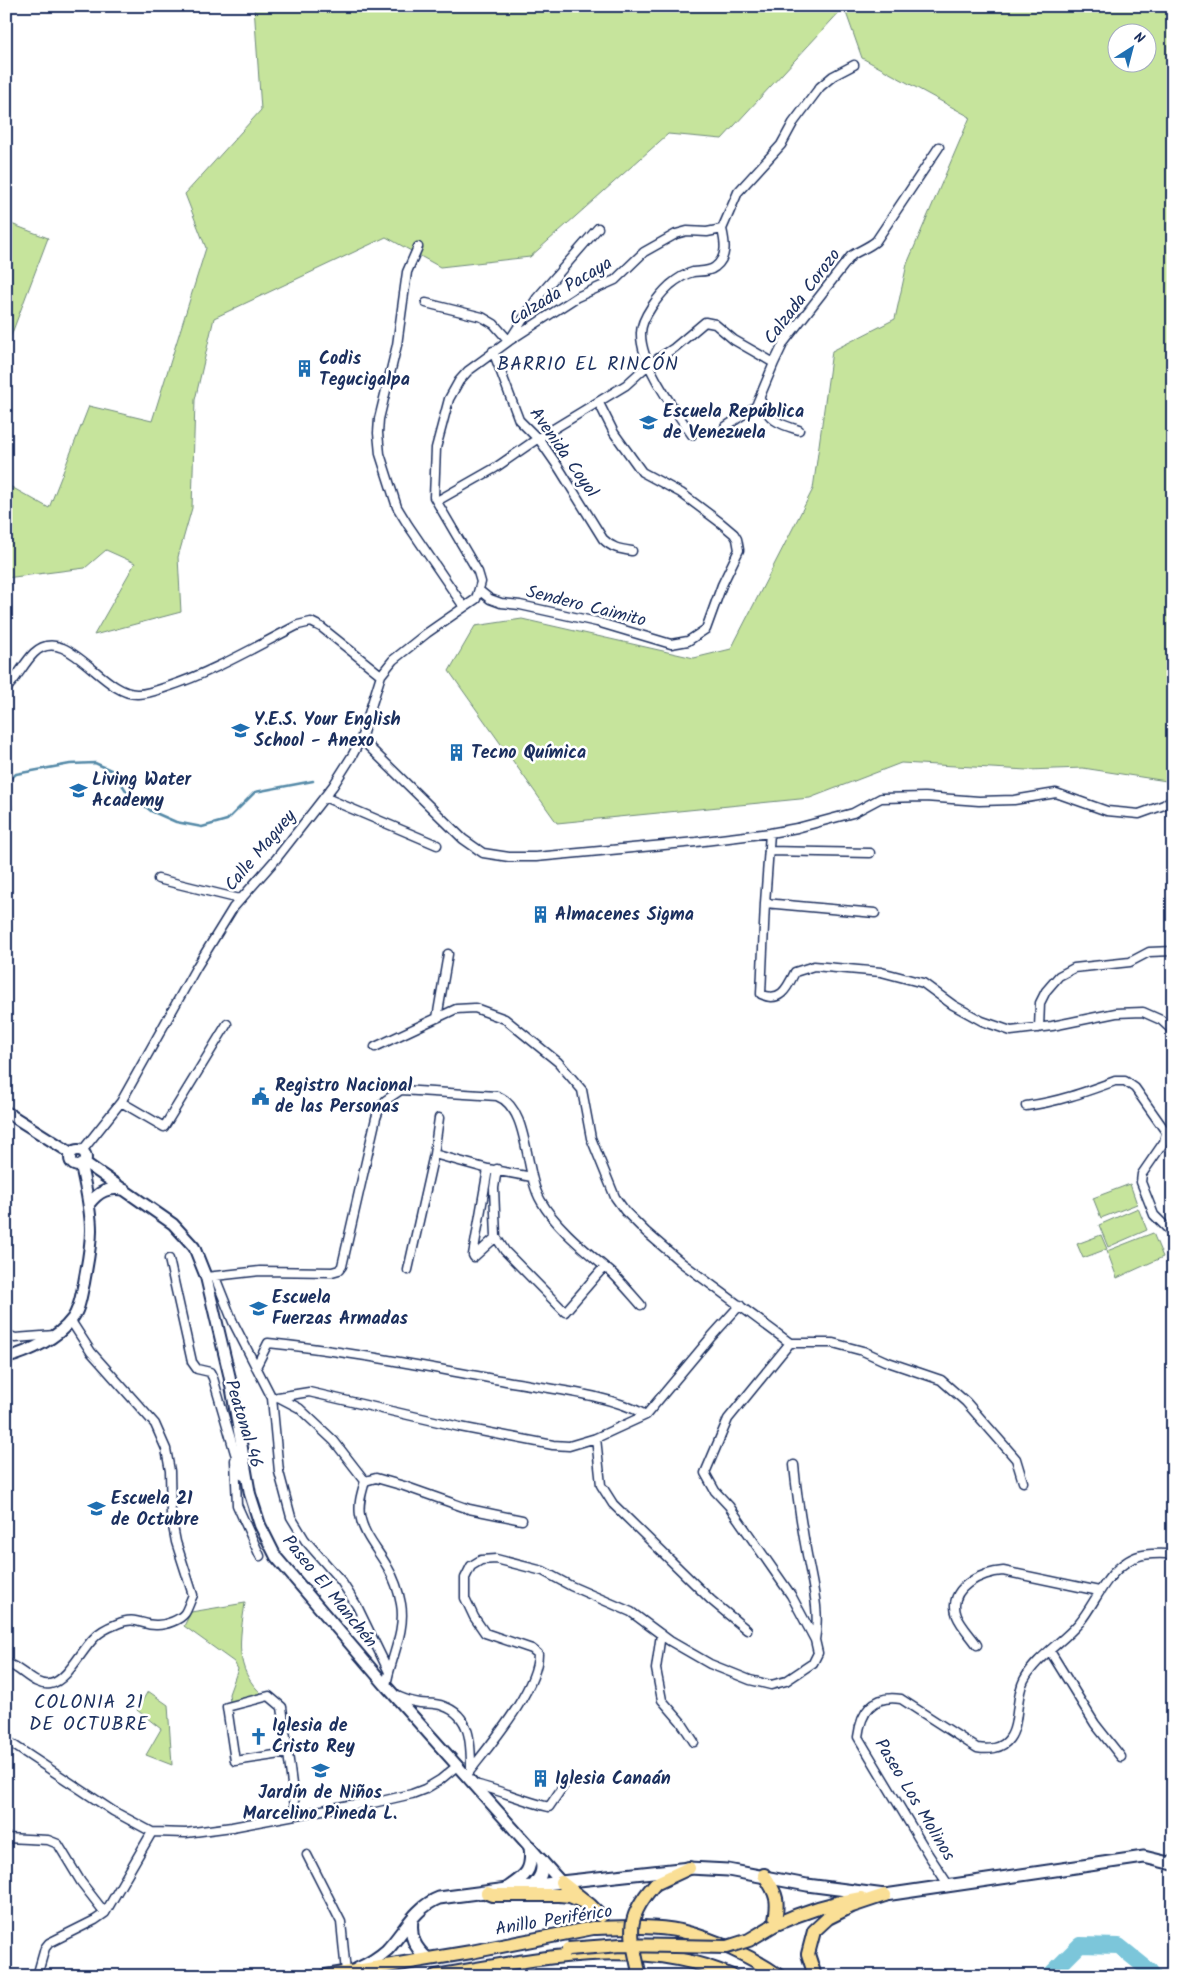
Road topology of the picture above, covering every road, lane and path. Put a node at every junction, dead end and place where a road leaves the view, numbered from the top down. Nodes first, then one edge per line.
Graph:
1 (854, 65) dead end
2 (939, 147) dead end
3 (598, 228) dead end
4 (722, 229) junction
5 (418, 247) dead end
6 (426, 302) dead end
7 (508, 340) junction
8 (493, 351) junction
9 (774, 363) junction
10 (648, 366) junction
11 (760, 399) junction
12 (599, 403) junction
13 (724, 427) dead end
14 (799, 430) dead end
15 (692, 435) dead end
16 (537, 439) junction
17 (436, 501) junction
18 (632, 551) dead end
19 (480, 591) junction
20 (464, 607) junction
21 (381, 675) junction
22 (6, 688) edge
23 (361, 739) junction
24 (324, 797) junction
25 (1173, 798) edge
26 (770, 833) junction
27 (437, 846) dead end
28 (769, 851) junction
29 (870, 853) dead end
30 (158, 879) dead end
31 (240, 899) junction
32 (765, 903) junction
33 (875, 913) dead end
34 (1173, 951) edge
35 (448, 954) dead end
36 (437, 1018) junction
37 (227, 1024) dead end
38 (1039, 1028) junction
39 (1173, 1031) edge
40 (375, 1047) dead end
41 (121, 1102) junction
42 (1026, 1106) dead end
43 (6, 1112) edge
44 (439, 1118) dead end
45 (82, 1151) junction
46 (71, 1153) junction
47 (434, 1154) junction
48 (83, 1163) junction
49 (493, 1169) junction
50 (532, 1177) junction
51 (128, 1191) junction
52 (89, 1204) junction
53 (1173, 1234) edge
54 (496, 1237) junction
55 (169, 1259) dead end
56 (604, 1267) junction
57 (408, 1270) dead end
58 (211, 1277) junction
59 (641, 1305) dead end
60 (740, 1305) junction
61 (71, 1321) junction
62 (6, 1334) edge
63 (55, 1335) junction
64 (790, 1343) junction
65 (6, 1358) edge
66 (256, 1367) junction
67 (275, 1398) junction
68 (646, 1415) junction
69 (596, 1438) junction
70 (235, 1453) junction
71 (794, 1465) dead end
72 (365, 1481) junction
73 (1022, 1482) dead end
74 (250, 1494) junction
75 (522, 1520) dead end
76 (1173, 1554) edge
77 (260, 1556) dead end
78 (1099, 1591) junction
79 (747, 1630) dead end
80 (660, 1634) junction
81 (815, 1640) junction
82 (977, 1645) dead end
83 (1050, 1651) junction
84 (6, 1663) edge
85 (388, 1670) junction
86 (386, 1686) junction
87 (394, 1695) junction
88 (6, 1740) edge
89 (694, 1742) dead end
90 (288, 1753) junction
91 (1121, 1757) dead end
92 (457, 1766) junction
93 (468, 1772) junction
94 (566, 1782) dead end
95 (474, 1784) junction
96 (296, 1815) junction
97 (152, 1832) junction
98 (6, 1838) edge
99 (530, 1847) junction
100 (307, 1855) dead end
101 (541, 1860) junction
102 (1173, 1864) edge
103 (689, 1868) junction
104 (764, 1875) junction
105 (561, 1882) junction
106 (949, 1886) junction
107 (532, 1887) junction
108 (503, 1890) junction
109 (487, 1893) junction
110 (885, 1895) junction
111 (590, 1905) junction
112 (105, 1913) junction
113 (601, 1916) dead end
114 (412, 1919) junction
115 (774, 1925) junction
116 (428, 1959) junction
117 (492, 1966) junction
118 (351, 1971) junction
119 (37, 1976) edge
120 (326, 1976) edge
121 (436, 1976) edge
122 (642, 1976) edge
123 (732, 1976) edge
124 (779, 1976) edge
125 (815, 1976) edge

1 - 4 street
2 - 9 street, Calzada Corozo
3 - 7 street
4 - 7 street, Calzada Pacaya
4 - 10 street
5 - 20 street
6 - 7 street
7 - 8 street, Calzada Pacaya
8 - 16 street, Avenida Coyol
8 - 17 street, Calzada Pacaya
9 - 10 street, Calzada Corozo
9 - 11 street
10 - 12 street, Calzada Corozo
10 - 15 street
11 - 13 street
11 - 14 street
12 - 16 street, Calzada Corozo
12 - 19 street, Sendero Caimito
16 - 17 street, Calzada Corozo
16 - 18 street, Avenida Coyol
17 - 19 street, Calzada Pacaya
19 - 20 street, Calle Maguey
20 - 21 street, Calle Maguey
21 - 22 street
21 - 23 street, Calle Maguey
23 - 24 street, Calle Maguey
23 - 26 street
24 - 27 street
24 - 31 street, Calle Maguey
25 - 26 street
26 - 28 street
28 - 29 street
28 - 32 street
30 - 31 street
31 - 41 street, Calle Maguey
32 - 33 street
32 - 38 street
34 - 38 street
35 - 36 street
36 - 40 street
36 - 60 street
37 - 41 street
38 - 39 street
41 - 45 street, Calle Maguey
42 - 53 street
43 - 46 street
44 - 47 street
45 - 46 street
45 - 48 street
46 - 48 street
47 - 49 street
47 - 57 street
48 - 51 street, Paseo El Manchén
48 - 52 street
49 - 50 street
49 - 54 street
49 - 54 street
50 - 56 street
50 - 58 street
51 - 52 street
51 - 58 street, Paseo El Manchén
52 - 61 street
54 - 56 street
55 - 70 street, Peatonal 46
56 - 59 street
58 - 66 street
58 - 74 street, Paseo El Manchén
60 - 64 street
60 - 68 street
61 - 63 street
61 - 84 street
62 - 63 street
63 - 65 street
64 - 73 street
64 - 81 street
66 - 67 street
66 - 68 street
67 - 69 street
67 - 72 street
67 - 85 street
68 - 69 street
69 - 79 street
70 - 74 street, Peatonal 46
70 - 77 street
71 - 81 street
72 - 75 street
72 - 85 street
74 - 86 street, Paseo El Manchén
76 - 78 street, Paseo Los Molinos
78 - 82 street
78 - 83 street, Paseo Los Molinos
80 - 81 street
80 - 89 street
80 - 93 street
83 - 91 street
83 - 106 street, Paseo Los Molinos
85 - 86 street
86 - 87 street, Paseo El Manchén
87 - 92 street, Paseo El Manchén
87 - 93 street
88 - 97 street
90 - 90 street
90 - 96 street
92 - 93 street, Paseo El Manchén
92 - 96 street
93 - 95 street, Paseo El Manchén
94 - 95 street
95 - 99 street, Paseo El Manchén
96 - 97 street
97 - 112 street
98 - 112 street
99 - 101 street, Paseo El Manchén
99 - 108 main road
100 - 118 street
101 - 105 street, Paseo El Manchén
101 - 107 main road
102 - 106 main road
103 - 104 main road
103 - 105 main road
103 - 122 highway, bridge
104 - 110 main road
104 - 115 highway
105 - 107 main road
105 - 111 highway
106 - 110 main road
107 - 108 main road
108 - 109 main road
109 - 111 highway
109 - 114 main road
110 - 115 highway
110 - 125 highway
111 - 113 highway
112 - 119 street
114 - 116 main road
114 - 118 main road
115 - 117 highway, bridge
116 - 118 highway, Anillo Periférico
116 - 124 highway, Anillo Periférico
117 - 121 highway, Anillo Periférico
117 - 123 highway, Anillo Periférico
118 - 120 highway, Anillo Periférico

